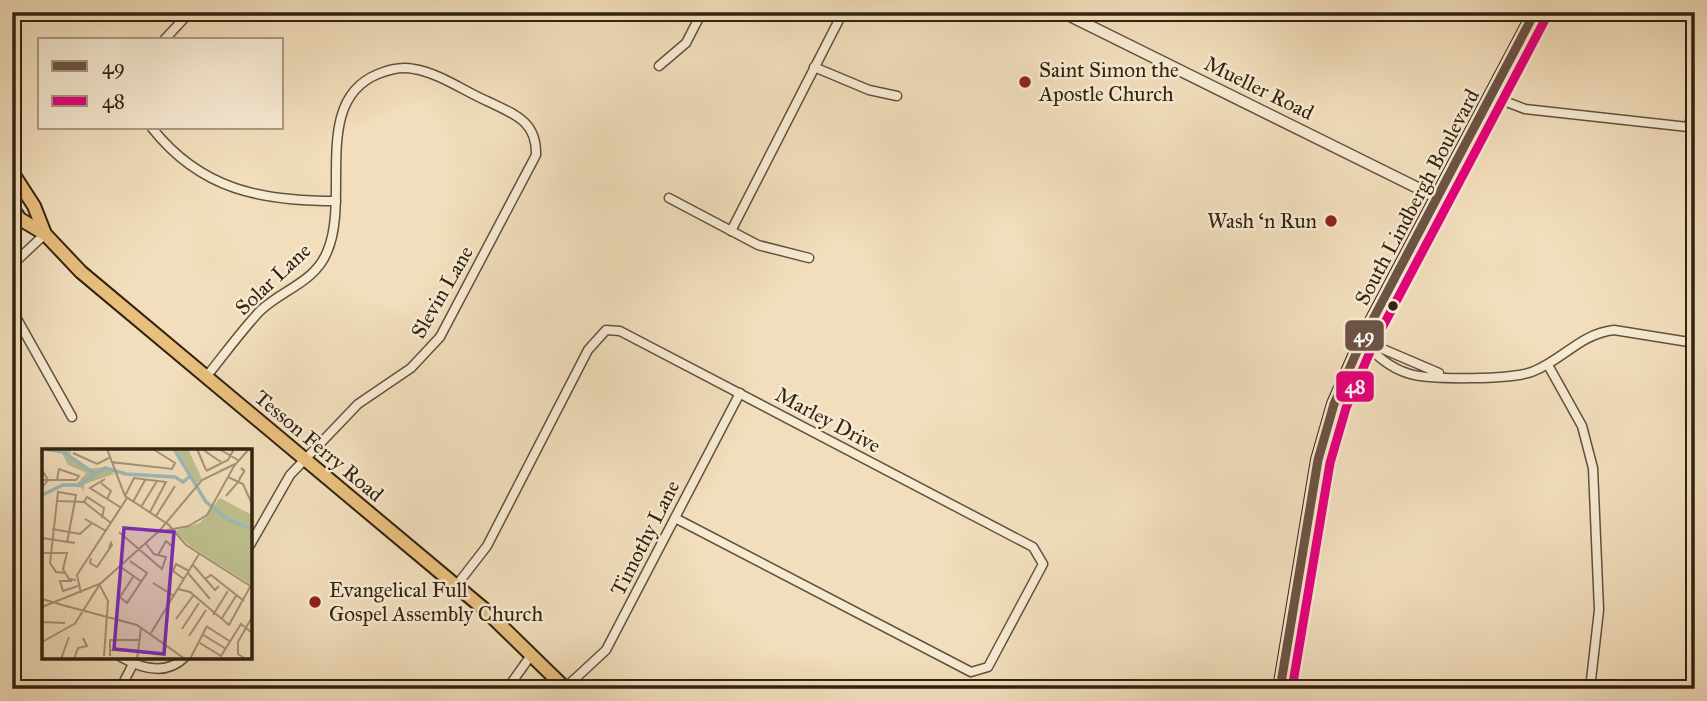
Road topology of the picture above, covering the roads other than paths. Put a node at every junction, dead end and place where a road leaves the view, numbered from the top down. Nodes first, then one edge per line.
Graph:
1 (190, 12) edge
2 (702, 12) edge
3 (843, 12) edge
4 (1062, 12) edge
5 (1535, 12) edge
6 (166, 38) edge
7 (659, 66) dead end
8 (814, 67) junction
9 (897, 96) dead end
10 (1492, 96) junction
11 (1695, 106) edge
12 (1692, 129) edge
13 (154, 130) edge
14 (536, 140) joint
15 (12, 172) edge
16 (668, 198) dead end
17 (1438, 198) junction
18 (336, 201) junction
19 (12, 208) edge
20 (731, 231) junction
21 (45, 234) junction
22 (809, 258) dead end
23 (12, 265) edge
24 (12, 310) edge
25 (1362, 340) junction
26 (1695, 343) edge
27 (1548, 365) junction
28 (206, 377) junction
29 (740, 393) junction
30 (72, 417) dead end
31 (305, 460) junction
32 (675, 518) junction
33 (252, 542) edge
34 (456, 586) junction
35 (532, 654) junction
36 (124, 659) edge
37 (182, 659) edge
38 (133, 664) junction
39 (566, 688) edge
40 (120, 689) edge
41 (507, 689) edge
42 (1280, 689) edge
43 (1590, 689) edge

1 - 6 street
2 - 7 street
3 - 8 street
4 - 17 street, Mueller Road
5 - 10 main road, South Lindbergh Boulevard
8 - 9 street
8 - 20 street
10 - 12 street
10 - 17 main road, South Lindbergh Boulevard
11 - 12 street
13 - 18 street
14 - 18 street, Solar Lane
14 - 31 street, Slevin Lane
15 - 21 main road, Tesson Ferry Road
16 - 20 street
17 - 25 main road, South Lindbergh Boulevard
18 - 28 street, Solar Lane
19 - 21 main road, Tesson Ferry Road
20 - 22 street
21 - 23 street
21 - 28 main road, Tesson Ferry Road
24 - 30 street
25 - 27 street
25 - 42 main road, South Lindbergh Boulevard
26 - 27 street
27 - 43 street
28 - 31 main road, Tesson Ferry Road
29 - 32 street, Timothy Lane
29 - 32 street, Marley Drive
29 - 34 street, Marley Drive
31 - 33 street, Slevin Lane
31 - 34 main road, Tesson Ferry Road
32 - 39 street, Timothy Lane
34 - 35 main road, Tesson Ferry Road
35 - 39 main road, Tesson Ferry Road
35 - 41 street
36 - 38 street
37 - 38 street
38 - 40 street

